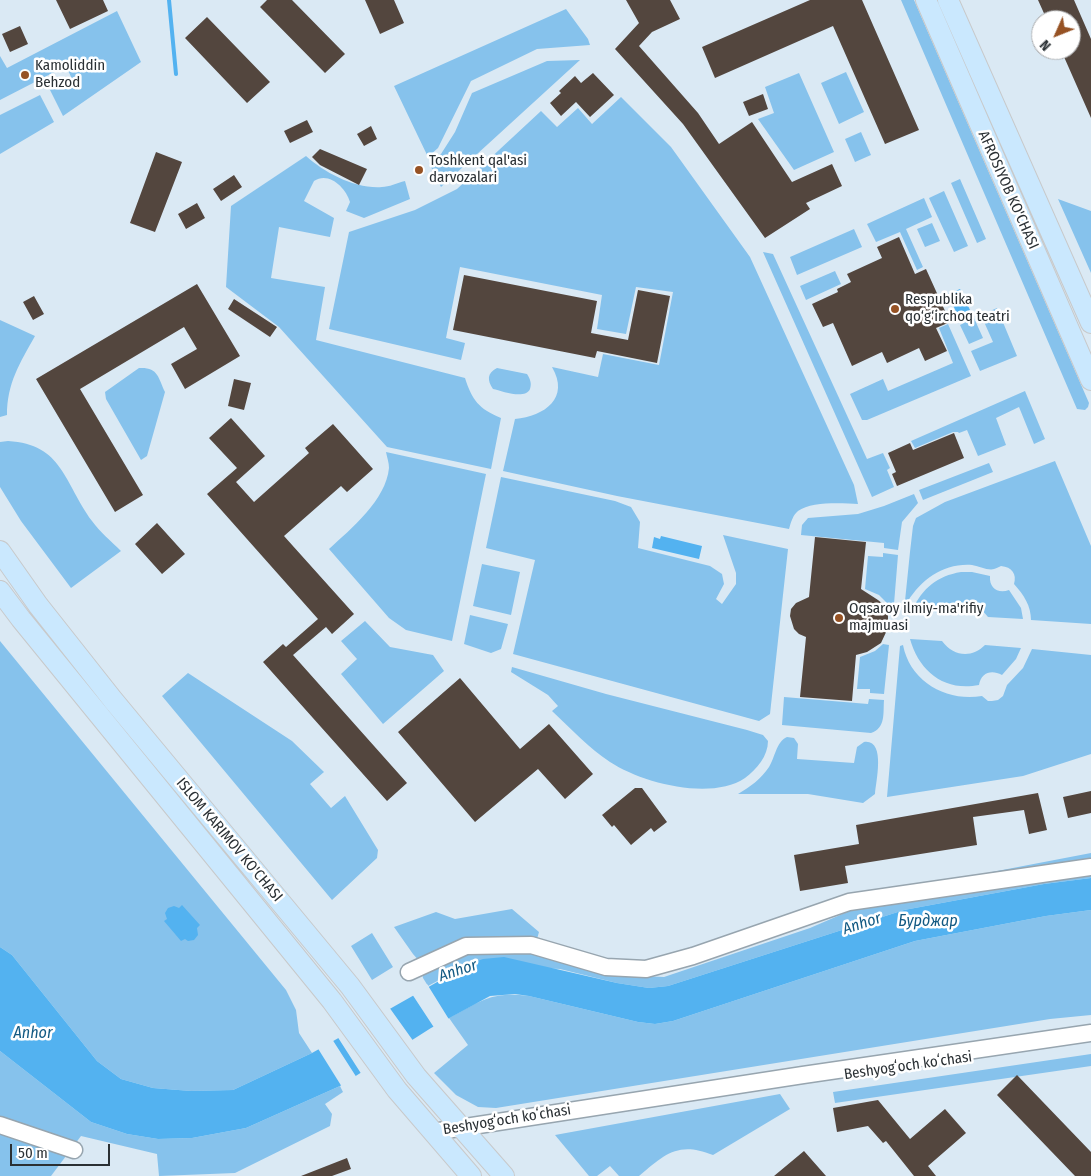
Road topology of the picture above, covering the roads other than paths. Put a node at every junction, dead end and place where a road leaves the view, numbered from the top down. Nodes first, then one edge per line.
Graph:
1 (926, 0) edge
2 (948, 0) edge
3 (1091, 323) edge
4 (1091, 380) edge
5 (0, 552) edge
6 (0, 591) edge
7 (1091, 867) edge
8 (410, 972) dead end
9 (1091, 1033) edge
10 (1091, 1040) edge
11 (0, 1125) edge
12 (464, 1131) junction
13 (433, 1132) junction
14 (74, 1150) dead end
15 (471, 1176) edge
16 (504, 1176) edge

1 - 4 main road, AFROSIYOB KO'CHASI
2 - 3 main road, AFROSIYOB KO'CHASI
5 - 12 main road, ISLOM KARIMOV KO'CHASI
6 - 13 main road, ISLOM KARIMOV KO'CHASI
7 - 8 street
9 - 12 street, Beshyogʻoch koʻchasi
10 - 12 street, Beshyogʻoch koʻchasi
11 - 14 street
12 - 13 street, Beshyogʻoch koʻchasi
12 - 16 main road, ISLOM KARIMOV KO'CHASI
13 - 15 main road, ISLOM KARIMOV KO'CHASI

